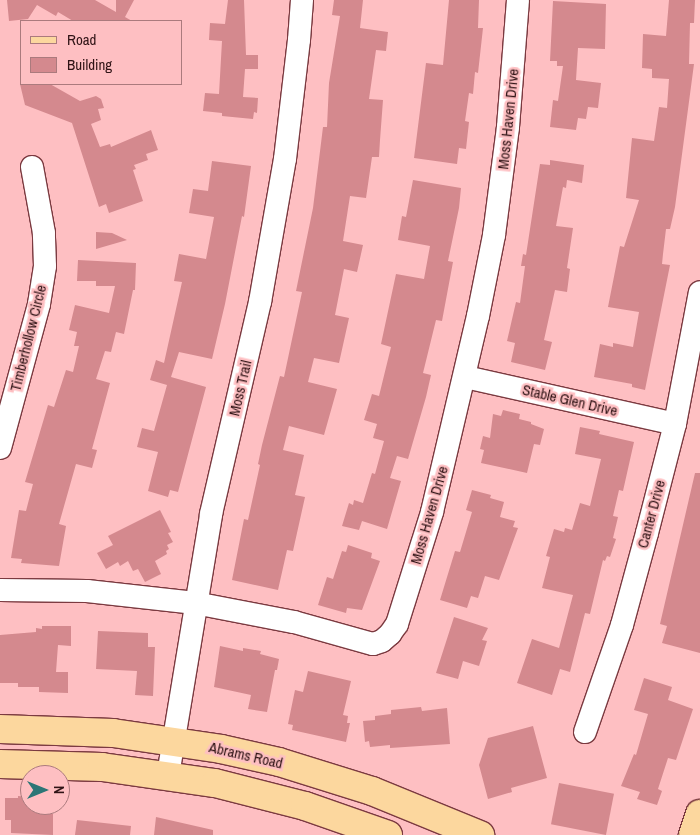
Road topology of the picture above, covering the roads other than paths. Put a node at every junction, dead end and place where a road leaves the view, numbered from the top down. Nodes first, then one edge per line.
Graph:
1 (302, 0) edge
2 (518, 0) edge
3 (32, 167) dead end
4 (700, 292) edge
5 (465, 377) junction
6 (675, 424) junction
7 (0, 448) edge
8 (0, 590) edge
9 (195, 603) junction
10 (0, 729) edge
11 (585, 732) dead end
12 (175, 740) junction
13 (0, 764) edge
14 (168, 775) junction
15 (700, 814) edge
16 (388, 835) edge
17 (480, 835) edge
18 (692, 835) edge

1 - 9 street, Moss Trail
2 - 5 street, Moss Haven Drive
3 - 7 street, Timberhollow Circle
4 - 6 street, Canter Drive
5 - 6 street, Stable Glen Drive
5 - 9 street, Moss Haven Drive
6 - 11 street, Canter Drive
8 - 9 street, Moss Haven Drive
9 - 12 street, Moss Trail
10 - 12 main road, Abrams Road
12 - 14 street, Moss Trail
12 - 17 main road, Abrams Road
13 - 14 main road
14 - 16 main road
15 - 18 main road

